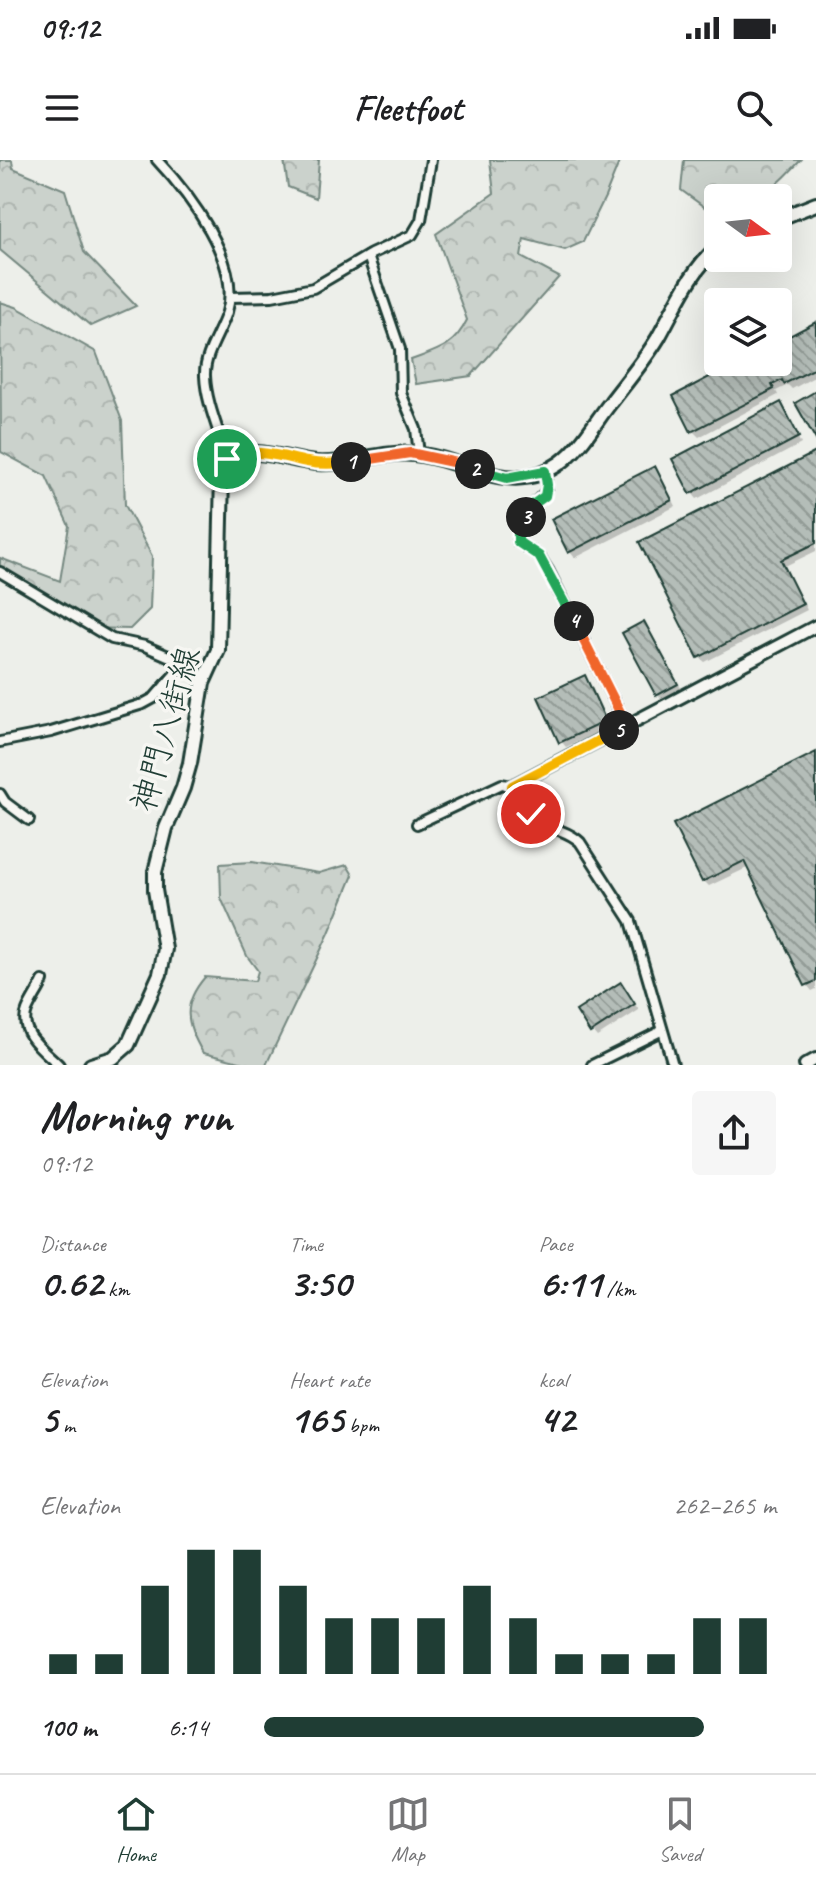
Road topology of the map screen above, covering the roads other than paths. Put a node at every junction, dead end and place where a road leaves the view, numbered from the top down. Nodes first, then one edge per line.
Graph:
1 (157, 160) edge
2 (431, 160) edge
3 (816, 204) edge
4 (792, 213) edge
5 (368, 256) junction
6 (704, 262) edge
7 (230, 297) junction
8 (419, 454) junction
9 (227, 459) junction
10 (545, 471) junction
11 (0, 572) edge
12 (816, 626) edge
13 (184, 669) junction
14 (205, 676) junction
15 (627, 726) junction
16 (0, 742) edge
17 (512, 786) junction
18 (0, 794) edge
19 (29, 820) dead end
20 (417, 824) dead end
21 (43, 981) dead end
22 (661, 1031) junction
23 (816, 1059) edge
24 (59, 1065) edge
25 (91, 1065) edge
26 (592, 1065) edge
27 (673, 1065) edge
28 (805, 1065) edge

1 - 7 street
2 - 5 street
3 - 4 main road
5 - 7 street
5 - 8 street
6 - 10 main road
7 - 9 street
8 - 9 main road
8 - 10 main road
9 - 14 main road, 神門八街線
10 - 15 street
11 - 13 street
12 - 15 street
13 - 14 street
13 - 16 street
14 - 25 main road, 神門八街線
15 - 17 street
17 - 20 street
17 - 22 street
18 - 19 street
21 - 24 street
22 - 26 street
22 - 27 street
23 - 28 street

